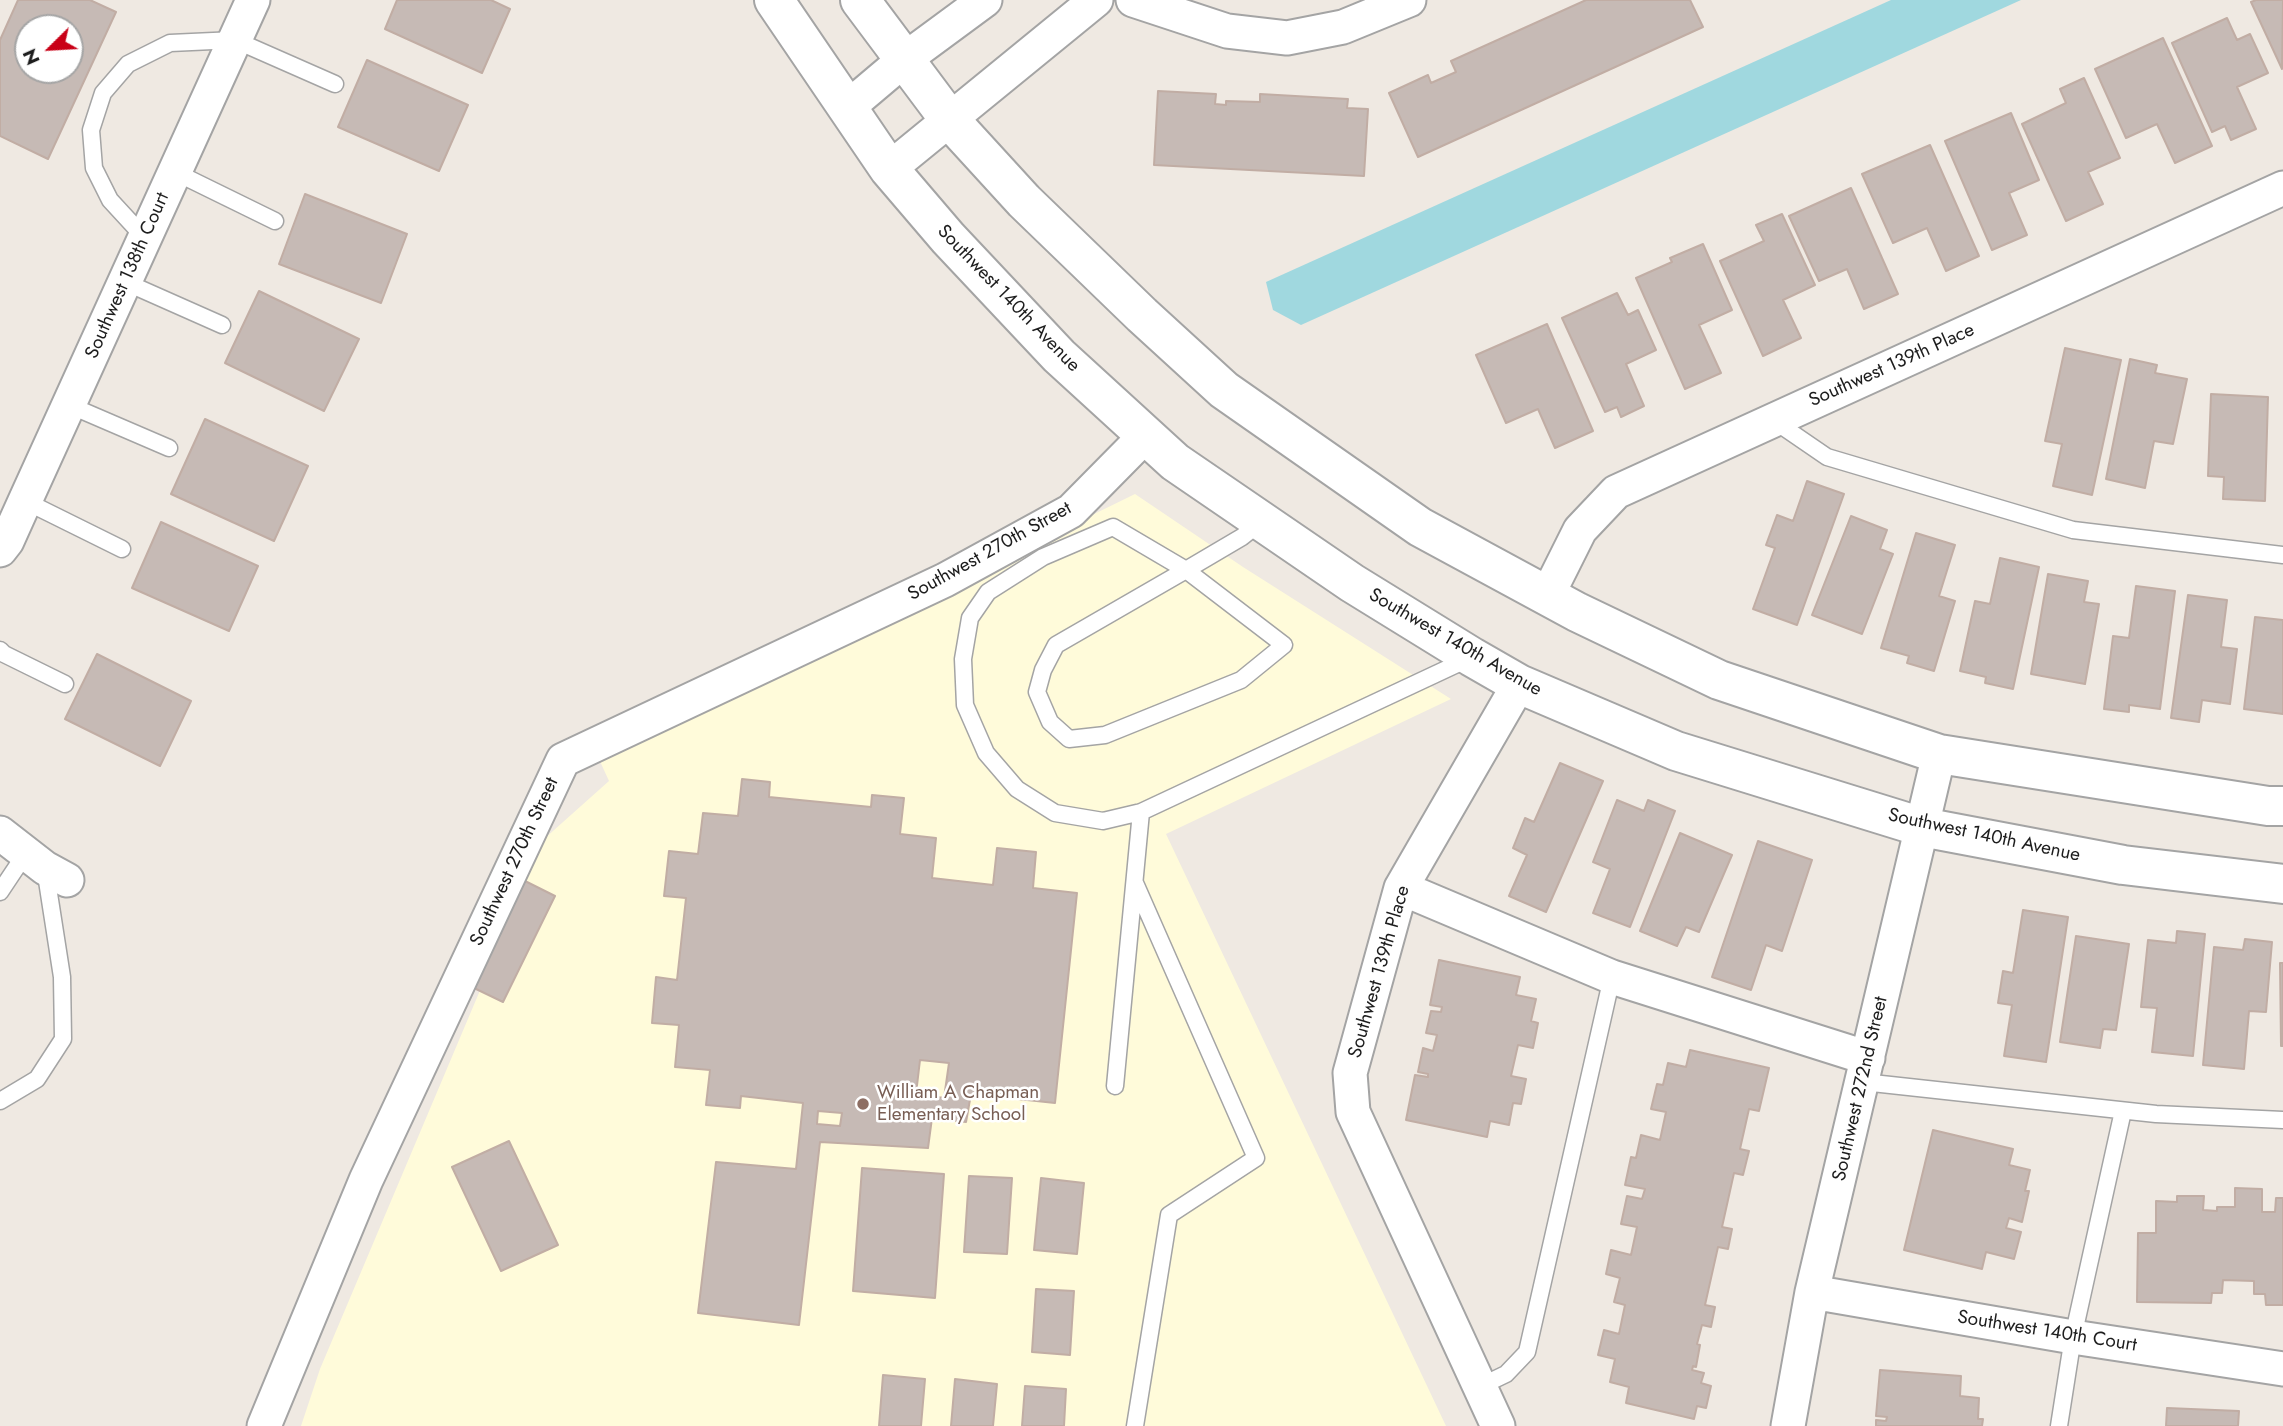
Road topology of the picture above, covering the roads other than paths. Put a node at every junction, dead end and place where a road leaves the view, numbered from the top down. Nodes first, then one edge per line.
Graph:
1 (254, 0) edge
2 (774, 0) edge
3 (860, 0) edge
4 (985, 0) edge
5 (1096, 0) edge
6 (1133, 0) edge
7 (1409, 0) edge
8 (235, 40) junction
9 (905, 59) junction
10 (335, 84) dead end
11 (848, 108) junction
12 (950, 119) junction
13 (889, 169) junction
14 (175, 172) junction
15 (2283, 188) edge
16 (275, 221) dead end
17 (145, 238) junction
18 (125, 282) junction
19 (222, 325) dead end
20 (69, 405) junction
21 (1773, 421) junction
22 (1146, 435) junction
23 (169, 447) dead end
24 (25, 501) junction
25 (1262, 521) junction
26 (122, 549) dead end
27 (0, 550) edge
28 (2283, 555) edge
29 (1186, 570) junction
30 (1547, 596) junction
31 (0, 650) edge
32 (1472, 657) junction
33 (65, 684) dead end
34 (1519, 684) junction
35 (1939, 754) junction
36 (2283, 806) edge
37 (1141, 812) junction
38 (1922, 827) junction
39 (0, 833) edge
40 (46, 867) junction
41 (1135, 883) junction
42 (2283, 884) edge
43 (1401, 888) junction
44 (0, 892) edge
45 (1612, 977) junction
46 (1866, 1070) junction
47 (1115, 1086) dead end
48 (0, 1101) edge
49 (2123, 1111) junction
50 (2283, 1120) edge
51 (1812, 1292) junction
52 (2073, 1337) junction
53 (2283, 1369) edge
54 (1480, 1386) junction
55 (264, 1426) edge
56 (1135, 1426) edge
57 (1498, 1426) edge
58 (1788, 1426) edge
59 (2059, 1426) edge

1 - 8 street, Southwest 138th Court
2 - 11 street
3 - 9 street
4 - 9 street
5 - 12 street
6 - 7 street
8 - 10 lane
8 - 14 street, Southwest 138th Court
8 - 17 lane
9 - 11 street
9 - 12 street
11 - 13 street
12 - 13 street
12 - 30 street
13 - 22 street, Southwest 140th Avenue
14 - 16 lane
14 - 17 street, Southwest 138th Court
15 - 21 street, Southwest 139th Place
17 - 18 street, Southwest 138th Court
18 - 19 lane
18 - 20 street, Southwest 138th Court
20 - 23 lane
20 - 24 street, Southwest 138th Court
21 - 28 lane
21 - 30 street, Southwest 139th Place
22 - 25 street, Southwest 140th Avenue
22 - 55 street, Southwest 270th Street
24 - 26 lane
24 - 27 street, Southwest 138th Court
25 - 29 lane
25 - 32 street, Southwest 140th Avenue
29 - 29 lane
29 - 37 lane
30 - 35 street
31 - 33 lane
32 - 34 street, Southwest 140th Avenue
32 - 37 lane
34 - 38 street, Southwest 140th Avenue
34 - 43 street, Southwest 139th Place
35 - 36 street
35 - 38 street, Southwest 272nd Street
37 - 41 lane
38 - 42 street, Southwest 140th Avenue
38 - 46 street, Southwest 272nd Street
39 - 40 street
40 - 44 lane
40 - 48 lane
41 - 47 lane
41 - 56 lane
43 - 45 street
43 - 54 street, Southwest 139th Place
45 - 46 street
45 - 54 lane
46 - 49 lane
46 - 51 street, Southwest 272nd Street
49 - 50 lane
49 - 52 lane
51 - 52 street, Southwest 140th Court
51 - 58 street, Southwest 272nd Street
52 - 53 street, Southwest 140th Court
52 - 59 lane
54 - 57 street, Southwest 139th Place

